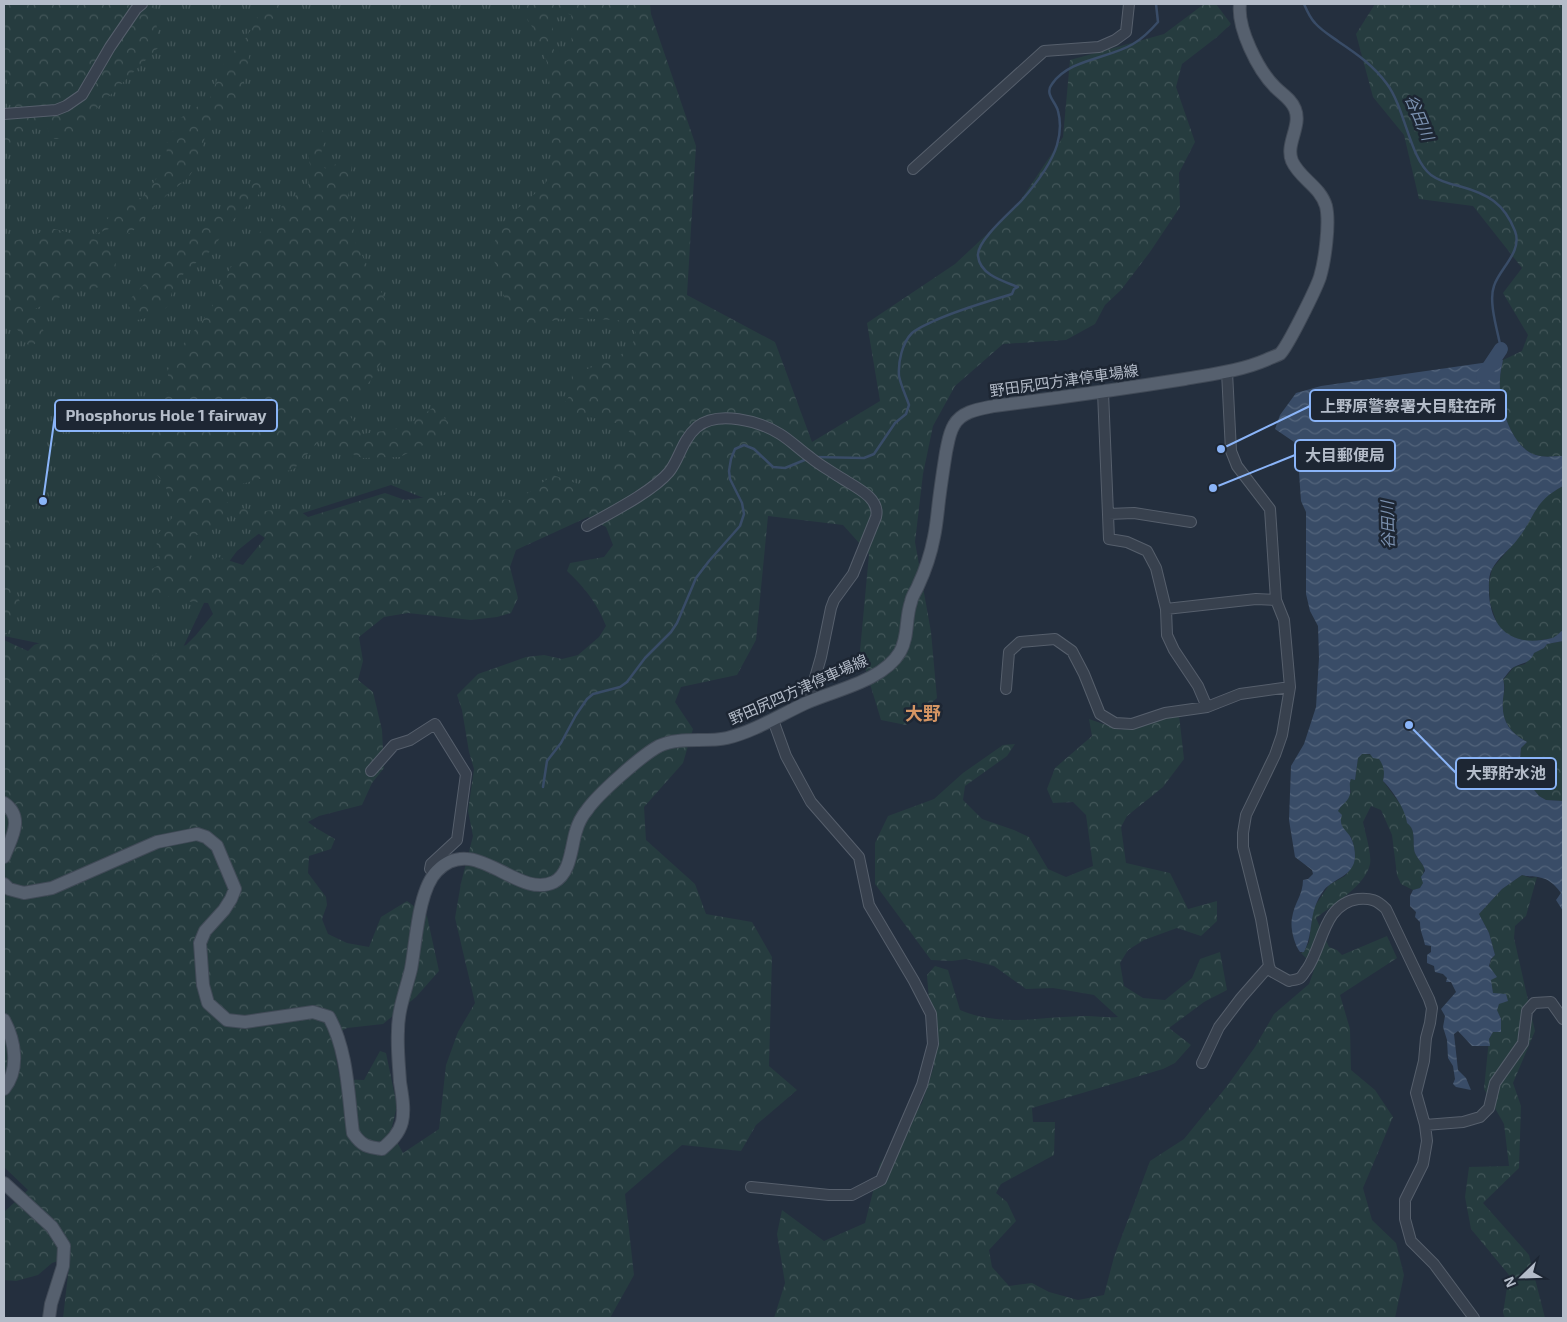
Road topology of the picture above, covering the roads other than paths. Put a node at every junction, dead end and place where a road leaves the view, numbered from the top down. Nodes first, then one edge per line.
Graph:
1 (142, 4) edge
2 (1129, 4) edge
3 (1240, 4) edge
4 (4, 114) edge
5 (913, 169) dead end
6 (1227, 372) junction
7 (1103, 392) junction
8 (1108, 514) junction
9 (1191, 522) dead end
10 (587, 526) dead end
11 (1276, 600) junction
12 (1166, 609) junction
13 (1290, 686) junction
14 (1006, 689) dead end
15 (808, 702) junction
16 (1207, 706) junction
17 (773, 720) junction
18 (371, 771) dead end
19 (4, 803) edge
20 (4, 857) edge
21 (434, 873) junction
22 (4, 884) edge
23 (1273, 971) junction
24 (1563, 1019) edge
25 (4, 1020) edge
26 (1202, 1063) dead end
27 (4, 1089) edge
28 (1425, 1125) junction
29 (4, 1183) edge
30 (751, 1187) dead end
31 (49, 1318) edge
32 (1474, 1318) edge

1 - 4 street
2 - 5 street
3 - 6 main road, 野田尻四方津停車場線
6 - 7 main road, 野田尻四方津停車場線
6 - 11 street
7 - 8 street
7 - 15 main road, 野田尻四方津停車場線
8 - 9 street
8 - 12 street
10 - 15 street
11 - 12 street
11 - 13 street
12 - 16 street
13 - 16 street
13 - 23 street
14 - 16 street
15 - 17 main road, 野田尻四方津停車場線
17 - 21 main road, 野田尻四方津停車場線
17 - 30 street
18 - 21 street
19 - 20 main road
21 - 22 main road
23 - 26 street
23 - 28 street
24 - 28 street
25 - 27 main road
28 - 32 street
29 - 31 main road

